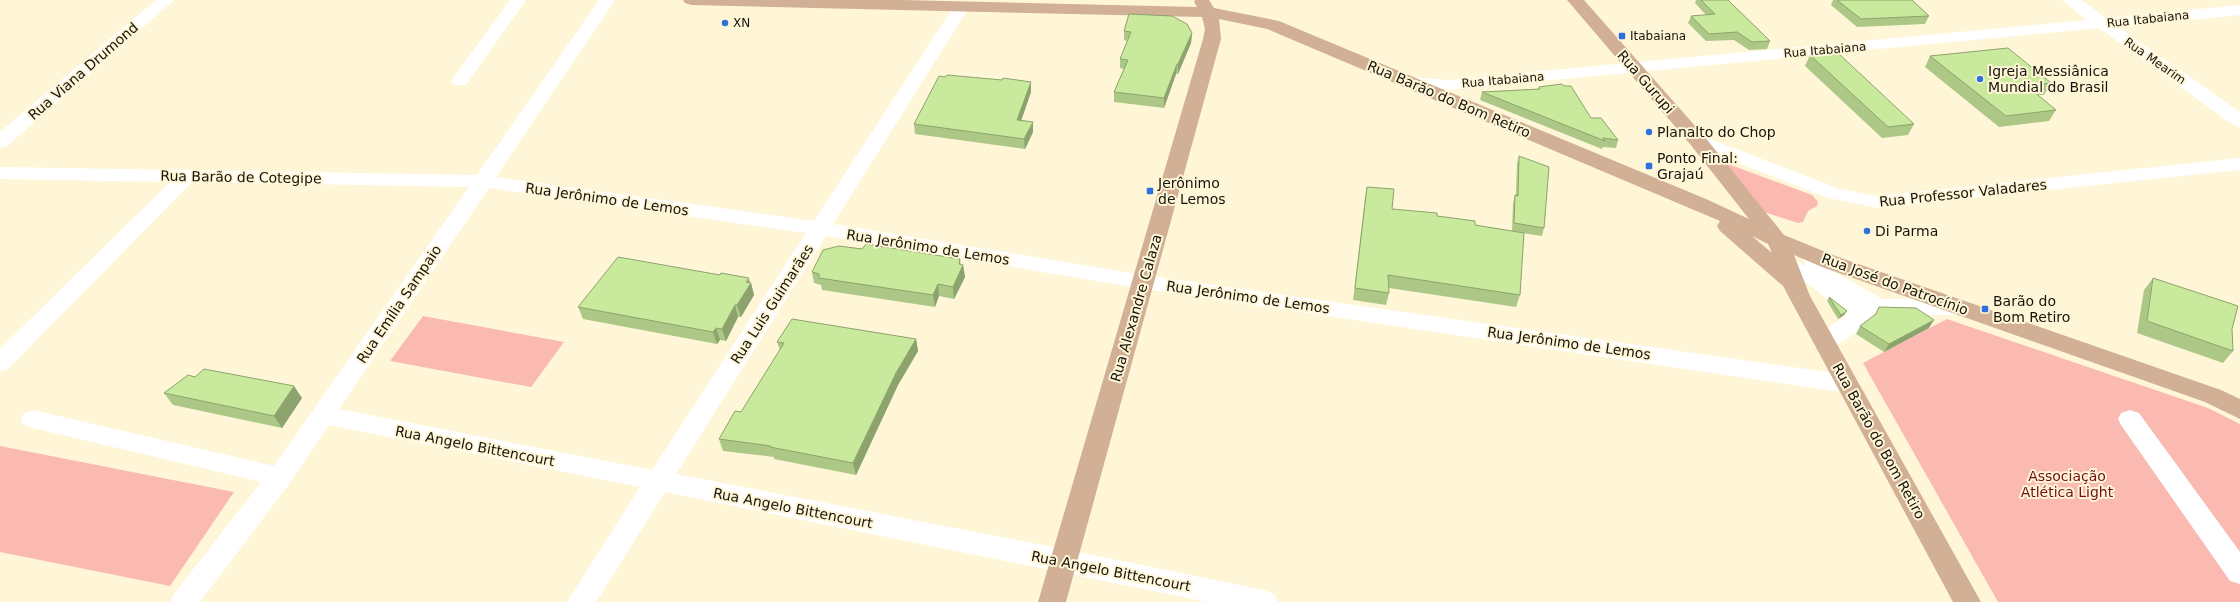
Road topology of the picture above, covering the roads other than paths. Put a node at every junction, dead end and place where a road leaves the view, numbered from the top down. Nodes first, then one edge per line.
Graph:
1 (166, 0) edge
2 (518, 0) edge
3 (607, 0) edge
4 (690, 0) edge
5 (759, 0) edge
6 (1575, 0) edge
7 (2070, 0) edge
8 (962, 6) junction
9 (1205, 6) edge
10 (2240, 10) edge
11 (2102, 23) junction
12 (1634, 68) junction
13 (460, 81) dead end
14 (1410, 82) junction
15 (2240, 121) edge
16 (1697, 140) junction
17 (0, 142) edge
18 (2240, 164) edge
19 (0, 173) edge
20 (186, 176) junction
21 (483, 182) junction
22 (1699, 203) junction
23 (820, 229) junction
24 (1777, 240) junction
25 (1789, 273) junction
26 (1144, 282) junction
27 (1824, 342) junction
28 (0, 363) edge
29 (1848, 384) junction
30 (2240, 410) edge
31 (322, 415) junction
32 (33, 418) dead end
33 (2130, 419) dead end
34 (280, 477) junction
35 (658, 482) junction
36 (1063, 560) junction
37 (2240, 573) edge
38 (184, 602) edge
39 (581, 602) edge
40 (1052, 602) edge
41 (1264, 602) edge
42 (1967, 602) edge

1 - 17 street, Rua Viana Drumond
2 - 13 street
3 - 21 street, Rua Emília Sampaio
4 - 5 main road, Rua Barão do Bom Retiro
5 - 8 main road, Rua Barão do Bom Retiro
6 - 12 main road, Rua Gurupi
7 - 11 street, Rua Mearim
8 - 9 main road, Rua Barão do Bom Retiro
8 - 23 street, Rua Luis Guimarães
9 - 14 main road, Rua Barão do Bom Retiro
9 - 26 main road, Rua Alexandre Calaza
10 - 11 street, Rua Itabaiana
11 - 12 street, Rua Itabaiana
11 - 15 street, Rua Mearim
12 - 14 street, Rua Itabaiana
12 - 16 main road, Rua Gurupi
14 - 22 main road, Rua Barão do Bom Retiro
16 - 18 street, Rua Professor Valadares
16 - 24 main road, Rua Gurupi
19 - 20 street, Rua Barão de Cotegipe
20 - 21 street, Rua Barão de Cotegipe
20 - 28 street
21 - 23 street, Rua Jerônimo de Lemos
21 - 31 street, Rua Emília Sampaio
22 - 24 main road, Rua Barão do Bom Retiro
22 - 25 main road, Rua Barão do Bom Retiro
23 - 26 street, Rua Jerônimo de Lemos
23 - 35 street, Rua Luis Guimarães
24 - 25 main road, Rua Barão do Bom Retiro
24 - 30 main road, Rua José do Patrocínio
25 - 27 main road, Rua Barão do Bom Retiro
25 - 27 street
26 - 29 street, Rua Jerônimo de Lemos
26 - 36 main road, Rua Alexandre Calaza
27 - 29 main road, Rua Barão do Bom Retiro
29 - 42 main road, Rua Barão do Bom Retiro
31 - 34 street, Rua Emília Sampaio
31 - 35 street, Rua Angelo Bittencourt
32 - 34 street
33 - 37 street
34 - 38 street, Rua Emília Sampaio
35 - 36 street, Rua Angelo Bittencourt
35 - 39 street, Rua Luis Guimarães
36 - 40 main road, Rua Alexandre Calaza
36 - 41 street, Rua Angelo Bittencourt

